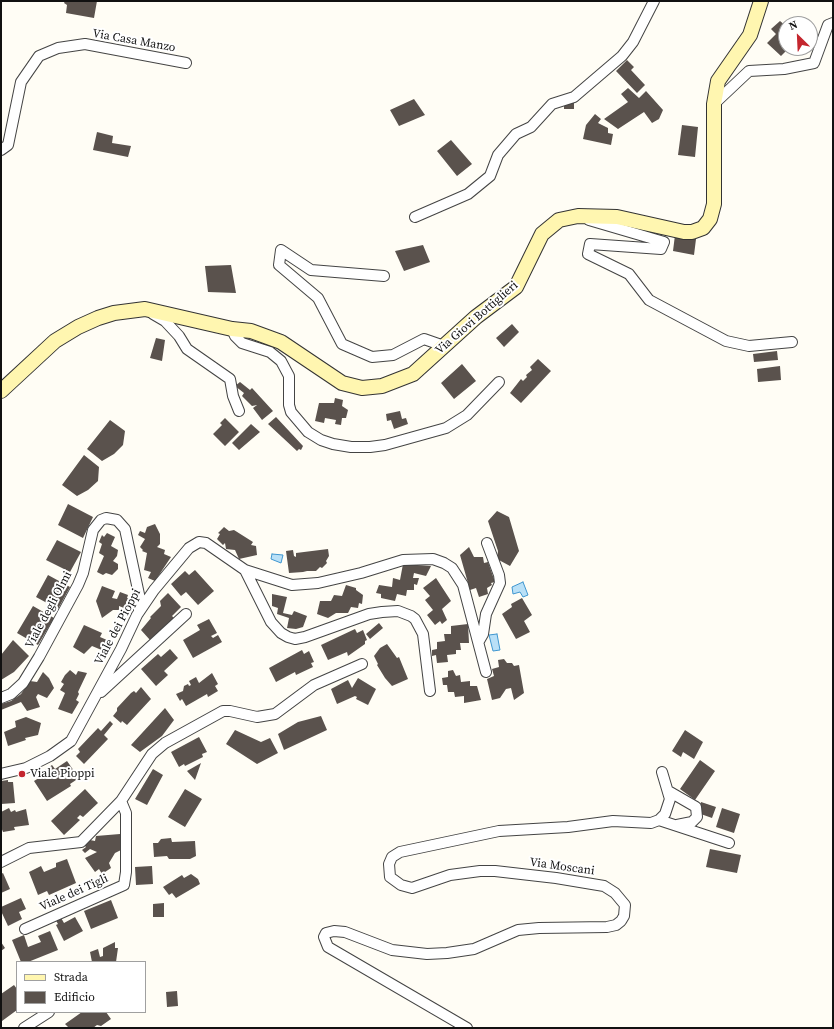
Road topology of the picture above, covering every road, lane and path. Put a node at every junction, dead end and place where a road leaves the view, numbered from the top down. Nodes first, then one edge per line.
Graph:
1 (654, 1) edge
2 (761, 1) edge
3 (833, 23) edge
4 (186, 63) dead end
5 (714, 104) junction
6 (1, 150) edge
7 (578, 216) junction
8 (415, 217) dead end
9 (384, 276) dead end
10 (145, 309) junction
11 (232, 329) junction
12 (792, 342) dead end
13 (444, 346) junction
14 (500, 382) dead end
15 (1, 392) edge
16 (239, 410) dead end
17 (488, 543) dead end
18 (245, 570) junction
19 (186, 614) dead end
20 (137, 615) junction
21 (479, 641) junction
22 (362, 664) dead end
23 (486, 672) dead end
24 (430, 690) dead end
25 (95, 697) junction
26 (1, 698) edge
27 (662, 772) dead end
28 (1, 774) edge
29 (670, 792) junction
30 (121, 801) junction
31 (659, 820) junction
32 (676, 825) junction
33 (729, 842) dead end
34 (1, 862) edge
35 (25, 929) dead end
36 (47, 1013) edge
37 (24, 1028) edge
38 (467, 1028) edge

1 - 8 street
2 - 5 street, Via Giovi Bottiglieri
3 - 5 street
4 - 6 street, Via Casa Manzo
5 - 7 street, Via Giovi Bottiglieri
7 - 12 street
7 - 13 street, Via Giovi Bottiglieri
9 - 13 street
10 - 11 street, Via Giovi Bottiglieri
10 - 15 street, Via Giovi Bottiglieri
10 - 16 street
11 - 13 street, Via Giovi Bottiglieri
11 - 14 street
17 - 21 street, Viale dei Pioppi
18 - 20 street, Viale dei Pioppi
18 - 21 street, Viale dei Pioppi
18 - 24 street
19 - 25 street
20 - 25 street, Viale dei Pioppi
20 - 26 street, Viale degli Olmi
21 - 23 street, Viale dei Pioppi
22 - 30 street
25 - 28 street, Viale dei Pioppi
27 - 29 street
29 - 31 street
29 - 32 street
30 - 34 street
30 - 35 street, Viale dei Tigli
31 - 32 street
31 - 38 street, Via Moscani
32 - 33 street
36 - 37 street

